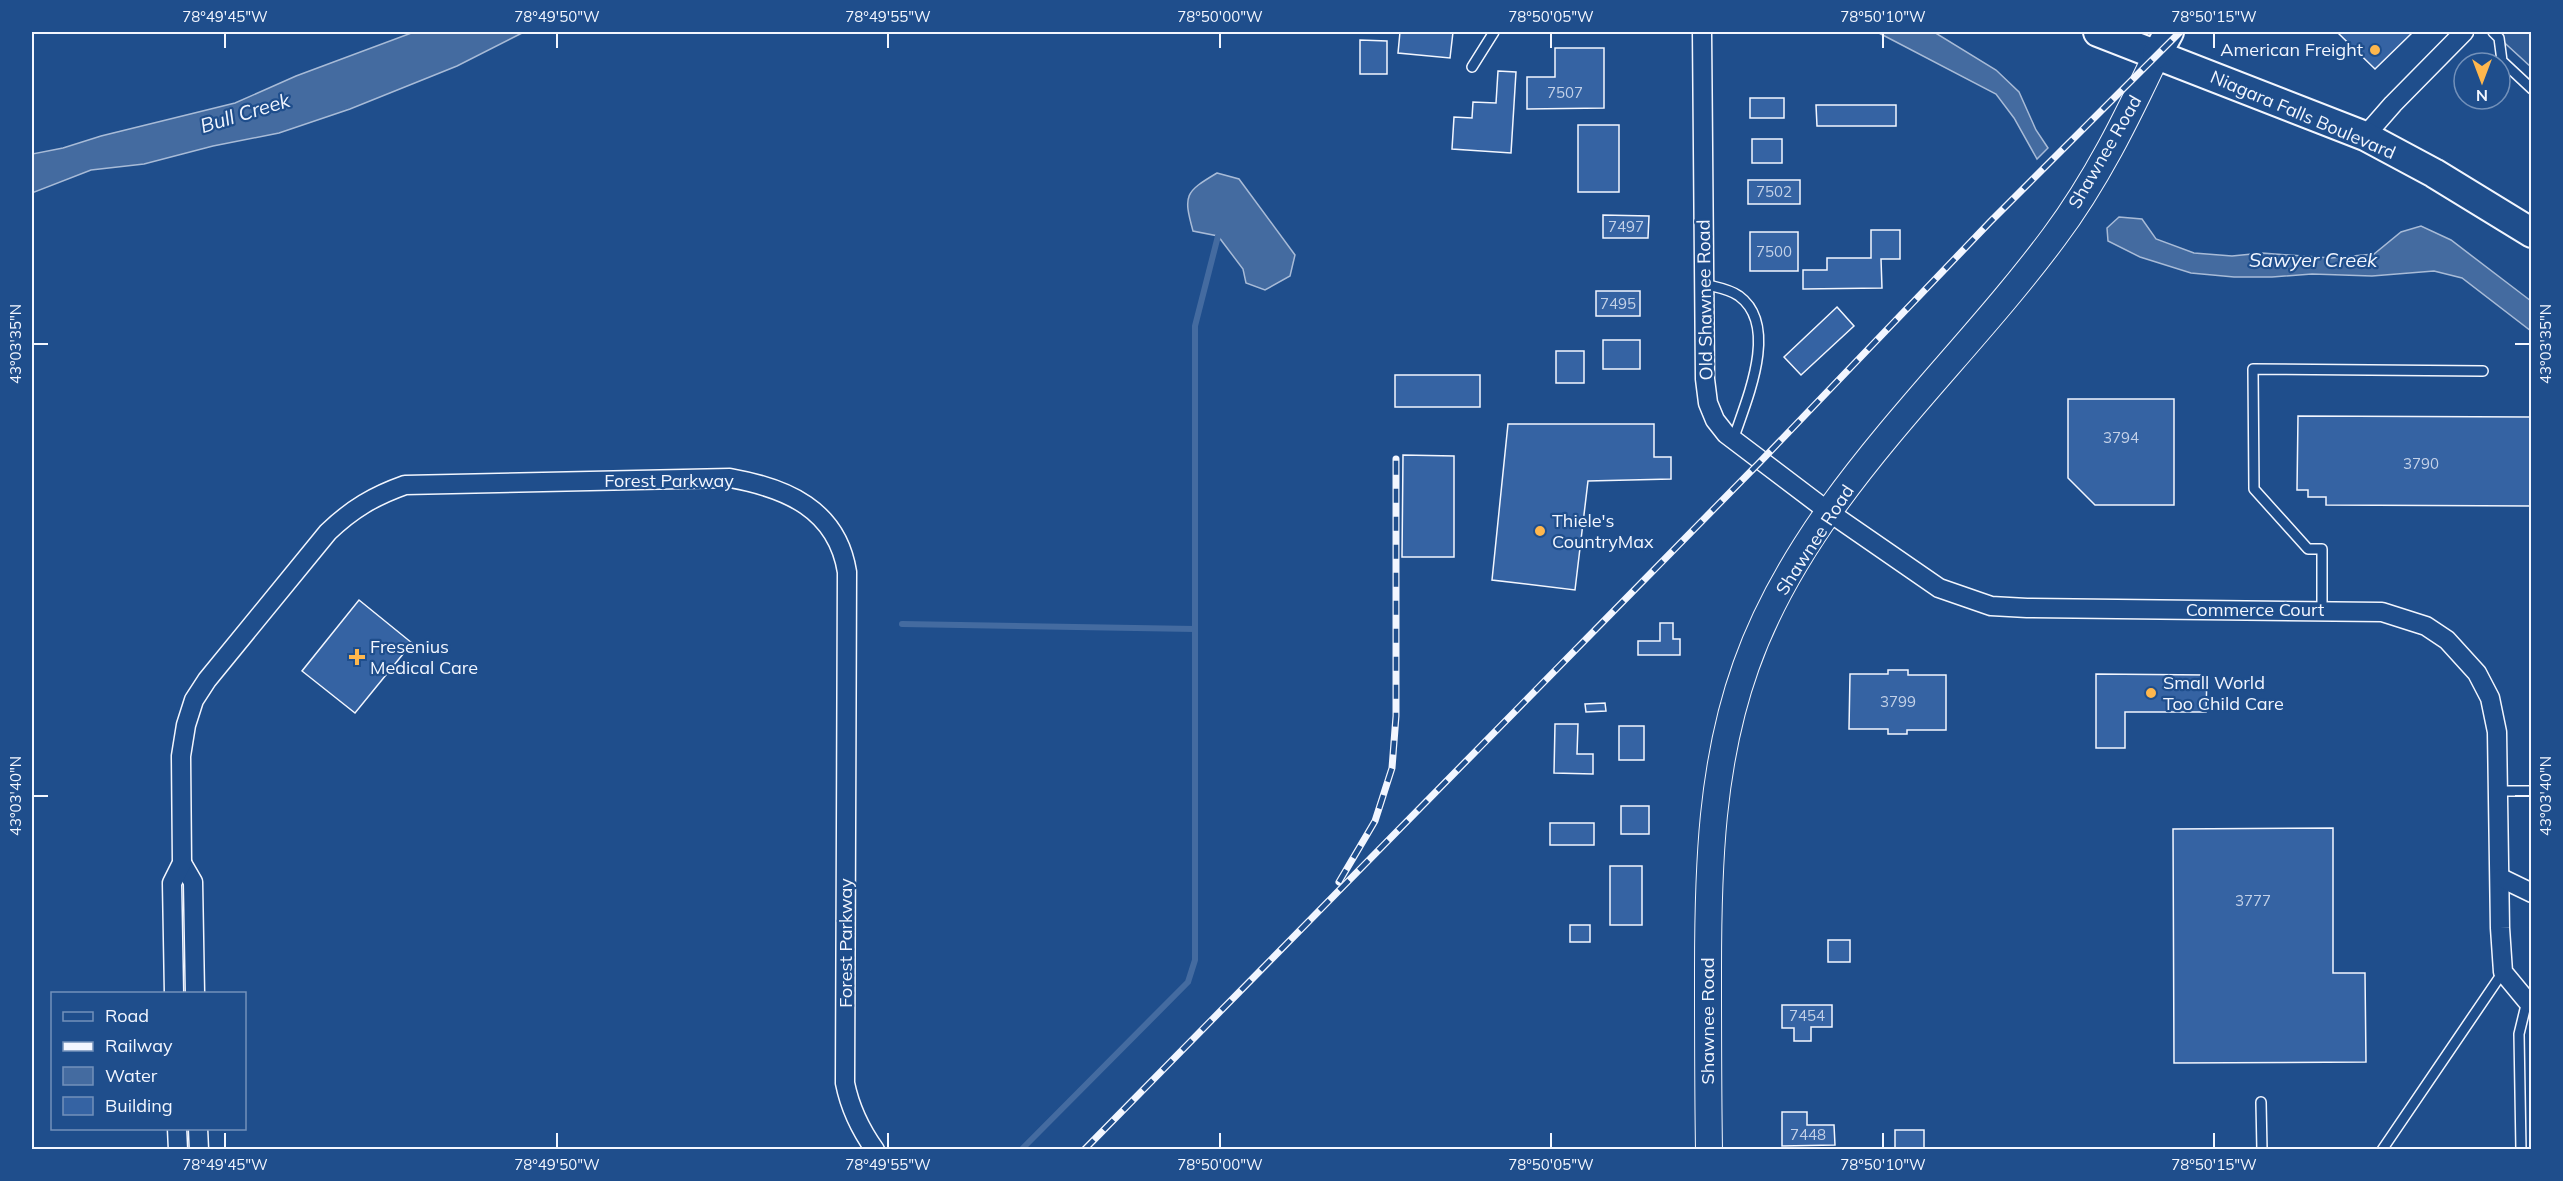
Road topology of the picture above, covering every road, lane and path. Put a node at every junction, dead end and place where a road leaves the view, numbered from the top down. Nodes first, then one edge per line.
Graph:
1 (1494, 32) edge
2 (1702, 32) edge
3 (2098, 32) edge
4 (2464, 32) edge
5 (2493, 32) edge
6 (2163, 43) edge
7 (1472, 67) dead end
8 (2532, 89) edge
9 (2365, 136) junction
10 (2532, 233) edge
11 (1704, 284) junction
12 (2483, 371) dead end
13 (1733, 440) junction
14 (1829, 512) junction
15 (2322, 610) junction
16 (2499, 791) junction
17 (2532, 791) edge
18 (182, 862) junction
19 (2500, 878) junction
20 (2532, 893) edge
21 (2503, 972) junction
22 (174, 992) edge
23 (195, 992) edge
24 (2530, 1001) edge
25 (2261, 1102) dead end
26 (177, 1130) edge
27 (198, 1130) edge
28 (178, 1149) edge
29 (199, 1149) edge
30 (875, 1149) edge
31 (1709, 1149) edge
32 (2262, 1149) edge
33 (2382, 1149) edge
34 (2520, 1149) edge

1 - 7 lane
2 - 11 street, Old Shawnee Road
3 - 6 main road, Niagara Falls Boulevard
4 - 9 street
5 - 8 lane
6 - 9 main road, Niagara Falls Boulevard
6 - 14 main road, Shawnee Road
9 - 10 main road, Niagara Falls Boulevard
11 - 13 street, Old Shawnee Road
11 - 13 lane
12 - 15 lane
13 - 14 street, Old Shawnee Road
14 - 15 street, Commerce Court
14 - 31 main road, Shawnee Road
15 - 16 street, Commerce Court
16 - 17 lane
16 - 19 street, Commerce Court
18 - 22 street, Forest Parkway
18 - 23 street, Forest Parkway
18 - 30 street, Forest Parkway
19 - 20 street
19 - 21 street, Commerce Court
21 - 24 street
21 - 33 lane
24 - 34 lane
25 - 32 lane
26 - 28 street
27 - 29 street

